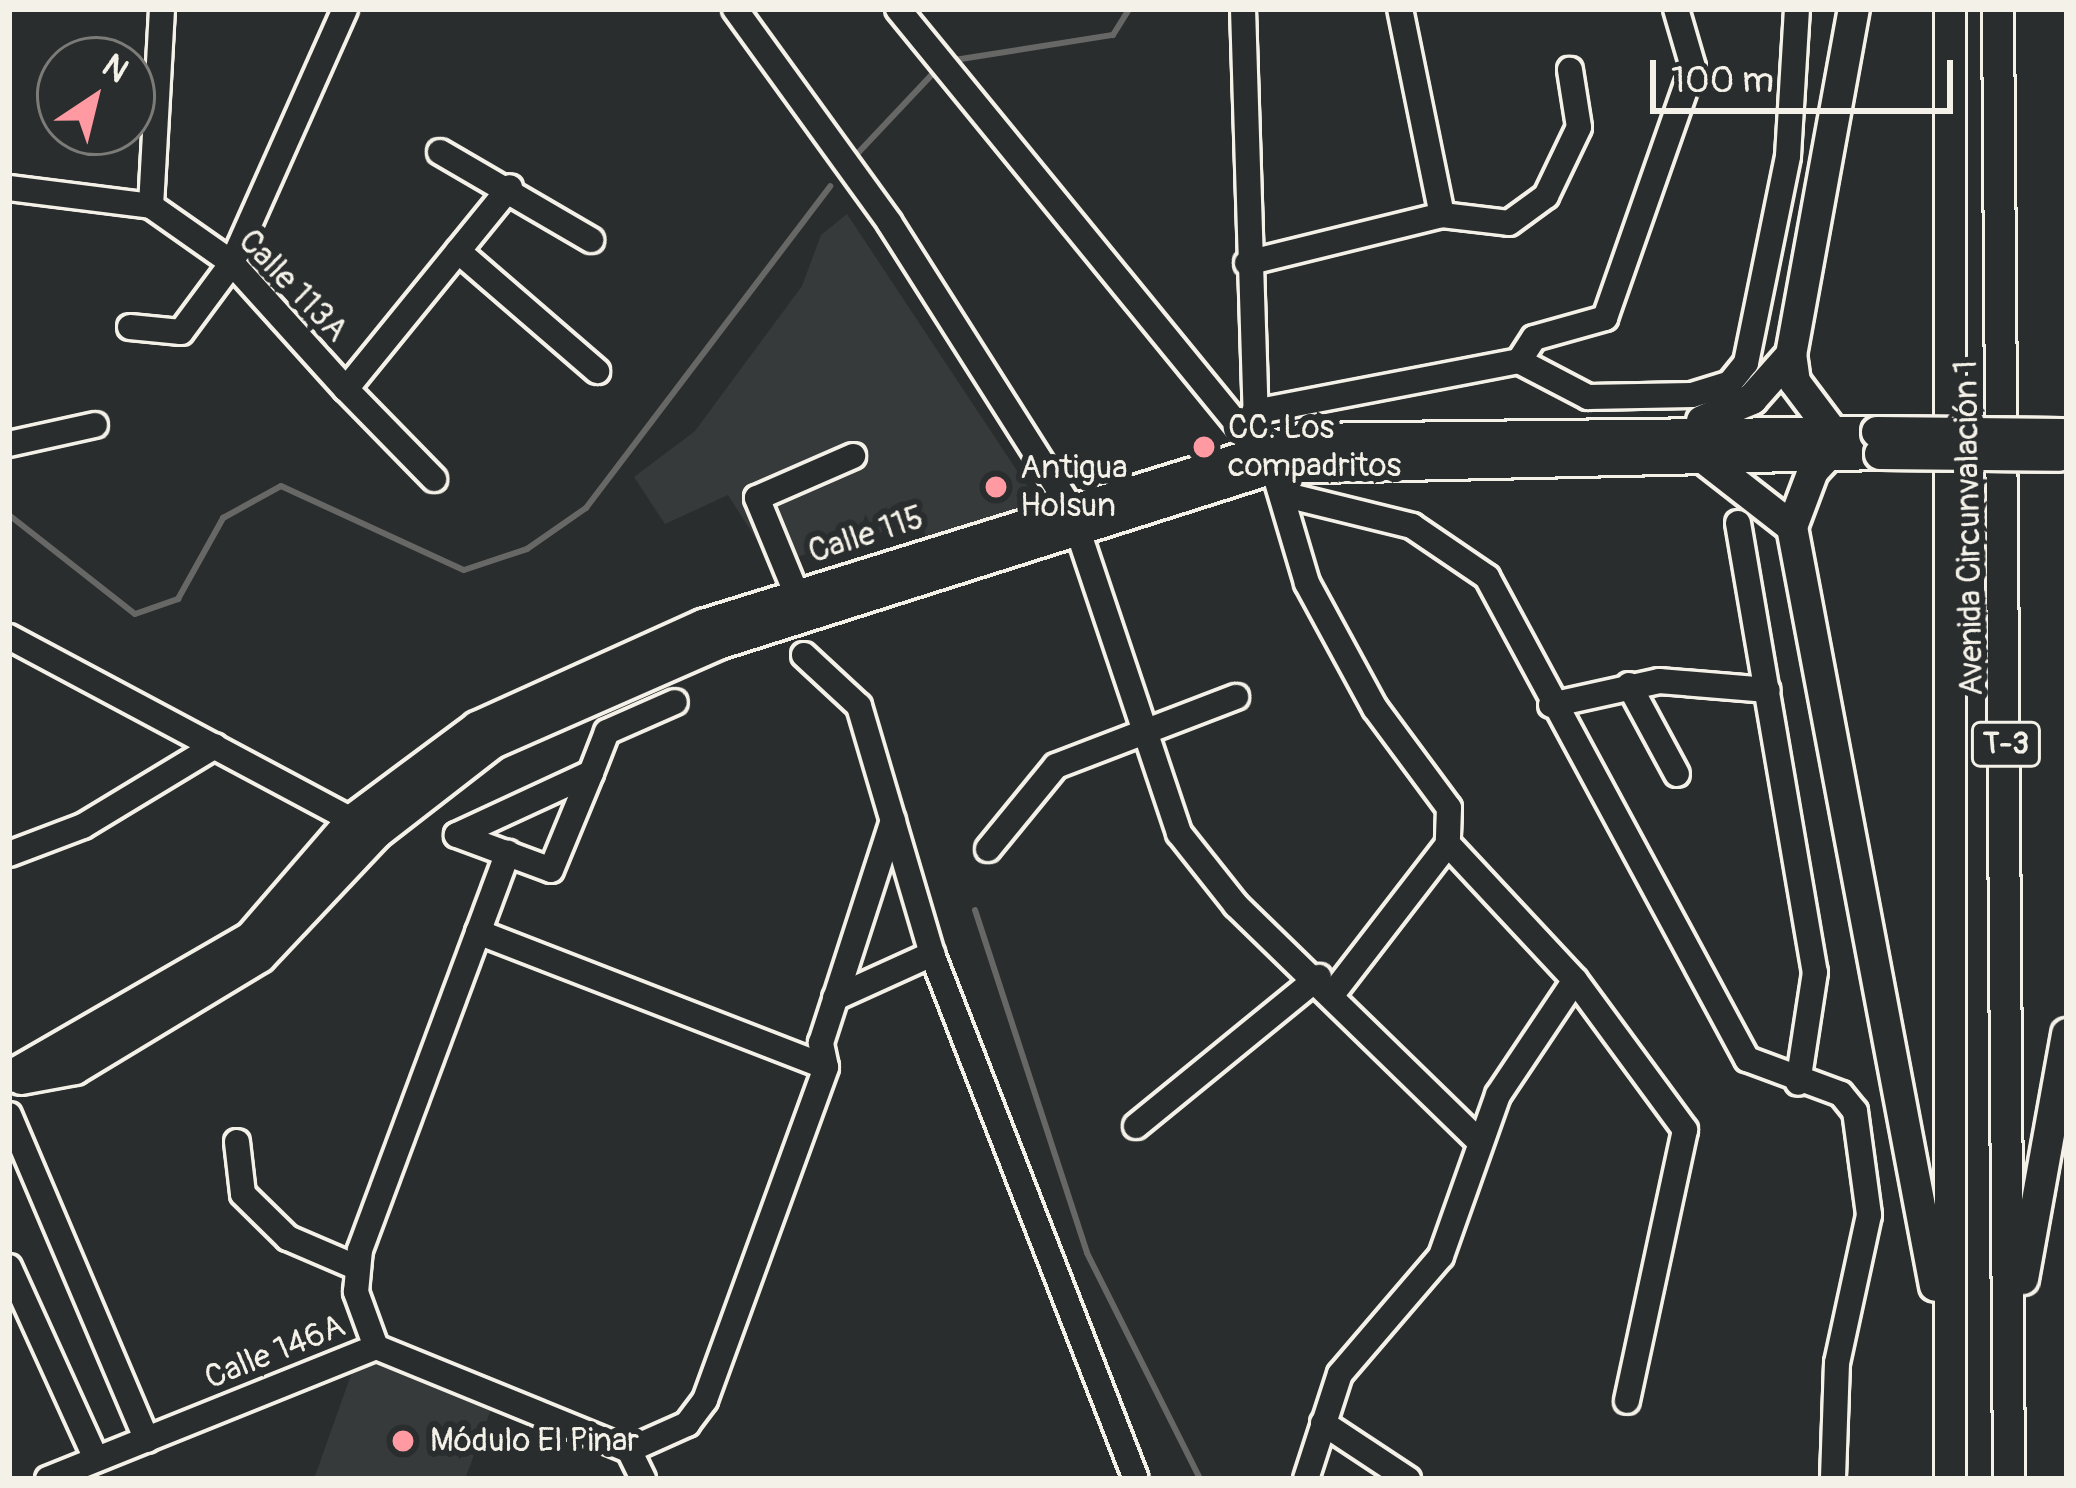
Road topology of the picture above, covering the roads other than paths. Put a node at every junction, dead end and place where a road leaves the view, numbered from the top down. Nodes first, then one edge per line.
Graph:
1 (161, 9) edge
2 (346, 9) edge
3 (735, 9) edge
4 (898, 9) edge
5 (1243, 9) edge
6 (1400, 9) edge
7 (1676, 9) edge
8 (1797, 9) edge
9 (1854, 9) edge
10 (1950, 9) edge
11 (1998, 9) edge
12 (1570, 70) dead end
13 (440, 152) dead end
14 (510, 187) junction
15 (9, 188) edge
16 (151, 206) junction
17 (1442, 215) junction
18 (591, 240) dead end
19 (458, 251) junction
20 (232, 262) junction
21 (1247, 263) junction
22 (130, 327) dead end
23 (1791, 355) junction
24 (1519, 361) junction
25 (596, 371) dead end
26 (346, 389) junction
27 (1254, 412) junction
28 (95, 425) dead end
29 (1660, 427) junction
30 (1854, 442) junction
31 (9, 444) edge
32 (2064, 445) edge
33 (853, 456) dead end
34 (1702, 457) junction
35 (1272, 470) junction
36 (434, 479) dead end
37 (1074, 520) junction
38 (1738, 523) dead end
39 (1792, 526) junction
40 (797, 595) junction
41 (9, 637) edge
42 (805, 655) dead end
43 (1629, 685) junction
44 (1768, 690) junction
45 (1236, 697) dead end
46 (675, 703) dead end
47 (1551, 705) junction
48 (1141, 732) junction
49 (215, 746) junction
50 (591, 773) junction
51 (1678, 774) dead end
52 (892, 820) junction
53 (364, 826) junction
54 (1448, 844) junction
55 (988, 849) dead end
56 (508, 853) junction
57 (9, 854) edge
58 (478, 932) junction
59 (932, 954) junction
60 (1575, 980) junction
61 (1326, 985) junction
62 (835, 998) junction
63 (2067, 1034) edge
64 (826, 1067) junction
65 (9, 1079) edge
66 (1798, 1083) junction
67 (9, 1115) edge
68 (1136, 1126) dead end
69 (237, 1142) dead end
70 (1480, 1142) junction
71 (9, 1267) edge
72 (358, 1268) junction
73 (376, 1347) junction
74 (1948, 1356) junction
75 (2009, 1356) junction
76 (1627, 1401) dead end
77 (1323, 1423) junction
78 (147, 1440) junction
79 (629, 1450) junction
80 (96, 1459) junction
81 (48, 1479) edge
82 (643, 1479) edge
83 (1136, 1479) edge
84 (1306, 1479) edge
85 (1408, 1479) edge
86 (1833, 1479) edge
87 (1950, 1479) edge
88 (2009, 1479) edge

1 - 16 street
2 - 20 street
3 - 37 street
4 - 35 street
5 - 21 street
6 - 17 street
7 - 24 street
8 - 24 street
9 - 23 main road
10 - 74 main road, Avenida Circunvalación 1 / T-3
11 - 75 main road, Avenida Circunvalación 1 / T-3
12 - 17 street
13 - 14 street
14 - 18 street
14 - 19 street, Calle 113A
15 - 16 street, Calle 113A
16 - 20 street, Calle 113A
17 - 21 street
19 - 25 street
19 - 26 street, Calle 113A
20 - 22 street
20 - 26 street, Calle 113A
21 - 27 street
23 - 29 main road
23 - 30 main road
24 - 27 street
26 - 36 street
27 - 35 street
28 - 31 street
29 - 30 main road, Calle 115
29 - 35 main road, Calle 115
30 - 32 main road, bridge
30 - 34 main road, Calle 115
30 - 39 main road
33 - 40 street
34 - 35 main road, Calle 115
34 - 39 main road
35 - 37 main road, Calle 115
35 - 47 street
35 - 54 street
37 - 40 main road, Calle 115
37 - 48 street
37 - 53 main road, Calle 115
38 - 44 street
39 - 74 main road
40 - 53 main road, Calle 115
41 - 49 street
42 - 52 street
43 - 44 street
43 - 47 street
43 - 51 street
44 - 66 street
45 - 48 street
46 - 50 street
47 - 66 street
48 - 55 street
48 - 61 street
49 - 53 street
49 - 57 street
50 - 56 street
50 - 56 street
52 - 59 street
52 - 62 street
53 - 65 main road, Calle 115
54 - 60 street
54 - 61 street
56 - 58 street
58 - 64 street
58 - 72 street
59 - 62 street
59 - 83 street
60 - 70 street
60 - 76 street
61 - 68 street
61 - 70 street
62 - 64 street
63 - 75 main road
64 - 79 street
66 - 86 street
67 - 78 street
69 - 72 street
70 - 77 street
71 - 80 street
72 - 73 street
73 - 78 street, Calle 146A
73 - 79 street, Calle 146A
74 - 87 main road, Avenida Circunvalación 1 / T-3
75 - 88 main road, Avenida Circunvalación 1 / T-3
77 - 84 street
77 - 85 street
78 - 80 street, Calle 146A
79 - 82 street
80 - 81 street, Calle 146A

